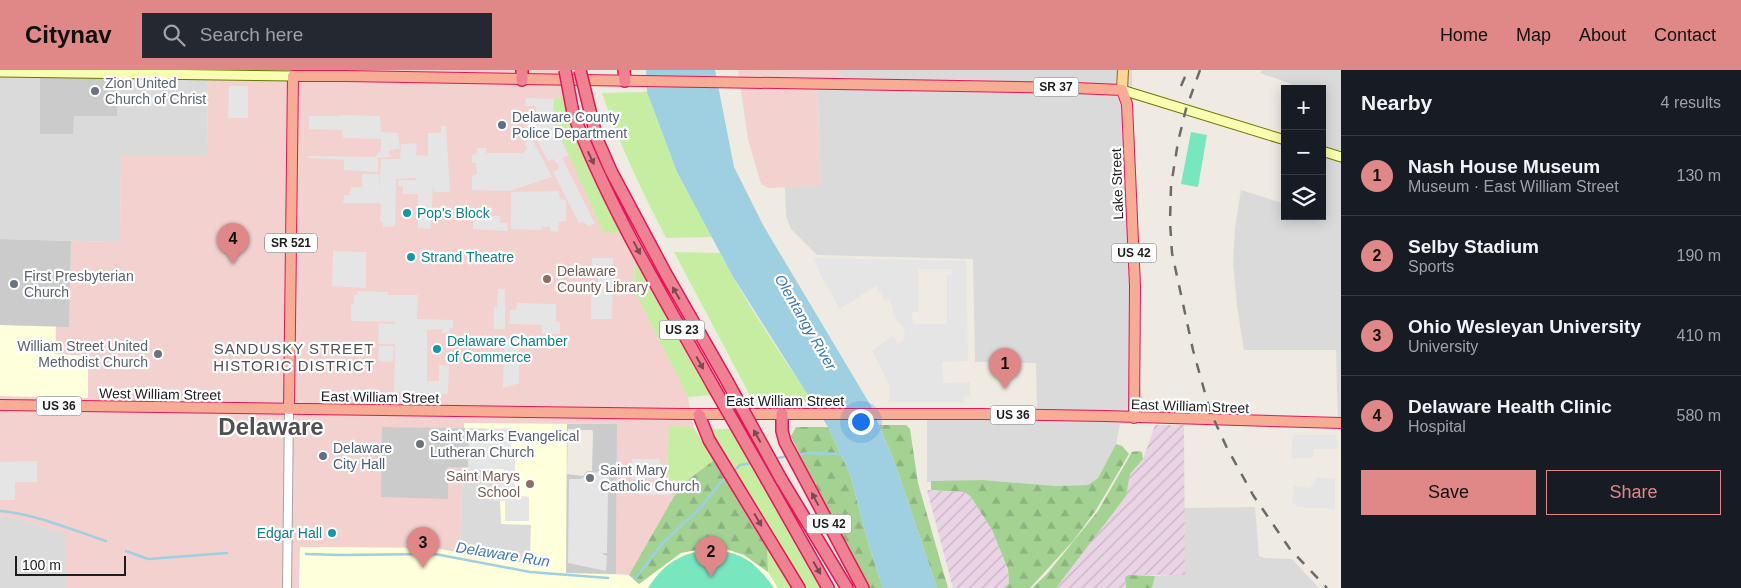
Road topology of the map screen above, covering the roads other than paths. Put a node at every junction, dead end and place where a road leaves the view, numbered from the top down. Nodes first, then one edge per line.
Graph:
1 (565, 70) edge
2 (580, 70) edge
3 (1122, 70) edge
4 (0, 72) edge
5 (293, 73) edge
6 (522, 75) edge
7 (625, 76) edge
8 (1122, 90) junction
9 (1281, 139) edge
10 (1326, 152) edge
11 (1341, 157) edge
12 (0, 405) edge
13 (289, 409) junction
14 (699, 414) junction
15 (782, 414) junction
16 (1134, 418) junction
17 (1341, 423) edge
18 (287, 588) edge
19 (799, 588) edge
20 (828, 588) edge
21 (847, 588) edge
22 (863, 588) edge

1 -> 20 highway, US 23, bridge
21 -> 2 highway, US 23, bridge
3 - 8 main road, Lake Street / US 42
4 - 5 main road, SR 37
5 - 6 highway, SR 37
5 - 13 highway, SR 521
6 - 7 highway, SR 37
7 - 8 highway, SR 37
8 - 9 main road, SR 37
8 - 16 highway, Lake Street / US 42
10 - 11 main road
12 - 13 highway, West William Street / US 36
13 - 14 highway, East William Street / US 36
13 - 18 street
14 - 15 highway, East William Street / US 36
14 -> 19 highway
15 - 16 highway, East William Street / US 36
22 -> 15 highway, US 42
16 - 17 highway, East William Street / US 36

